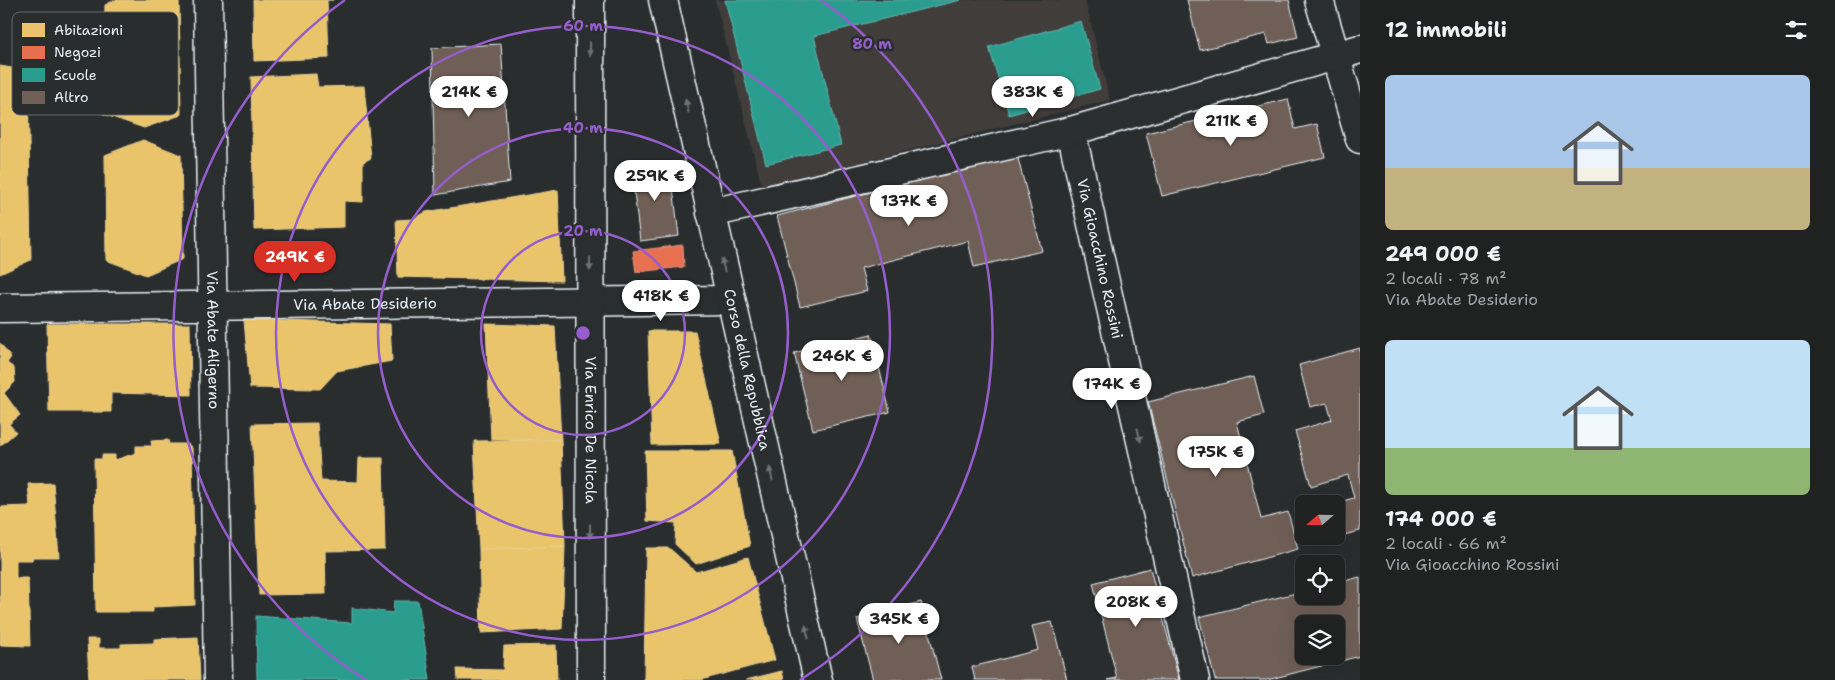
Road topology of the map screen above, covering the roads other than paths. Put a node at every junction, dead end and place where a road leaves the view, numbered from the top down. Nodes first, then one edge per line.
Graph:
1 (208, 0) edge
2 (590, 0) edge
3 (663, 0) edge
4 (1318, 0) edge
5 (1347, 52) edge
6 (1071, 131) junction
7 (1360, 139) edge
8 (712, 213) junction
9 (731, 300) junction
10 (590, 302) junction
11 (212, 305) junction
12 (0, 308) edge
13 (218, 680) edge
14 (590, 680) edge
15 (818, 680) edge
16 (1194, 680) edge

1 - 11 street, Via Abate Aligerno
2 -> 10 street, Via Enrico De Nicola
8 -> 3 street, Corso della Repubblica
4 - 5 street
5 - 6 street
5 - 7 street
6 - 8 street
6 -> 16 street, Via Gioacchino Rossini
9 -> 8 street, Corso della Repubblica
9 - 10 street, Via Abate Desiderio
15 -> 9 street, Corso della Repubblica
10 - 11 street, Via Abate Desiderio
10 -> 14 street, Via Enrico De Nicola
11 - 12 street, Via Abate Desiderio
11 - 13 street, Via Abate Aligerno

